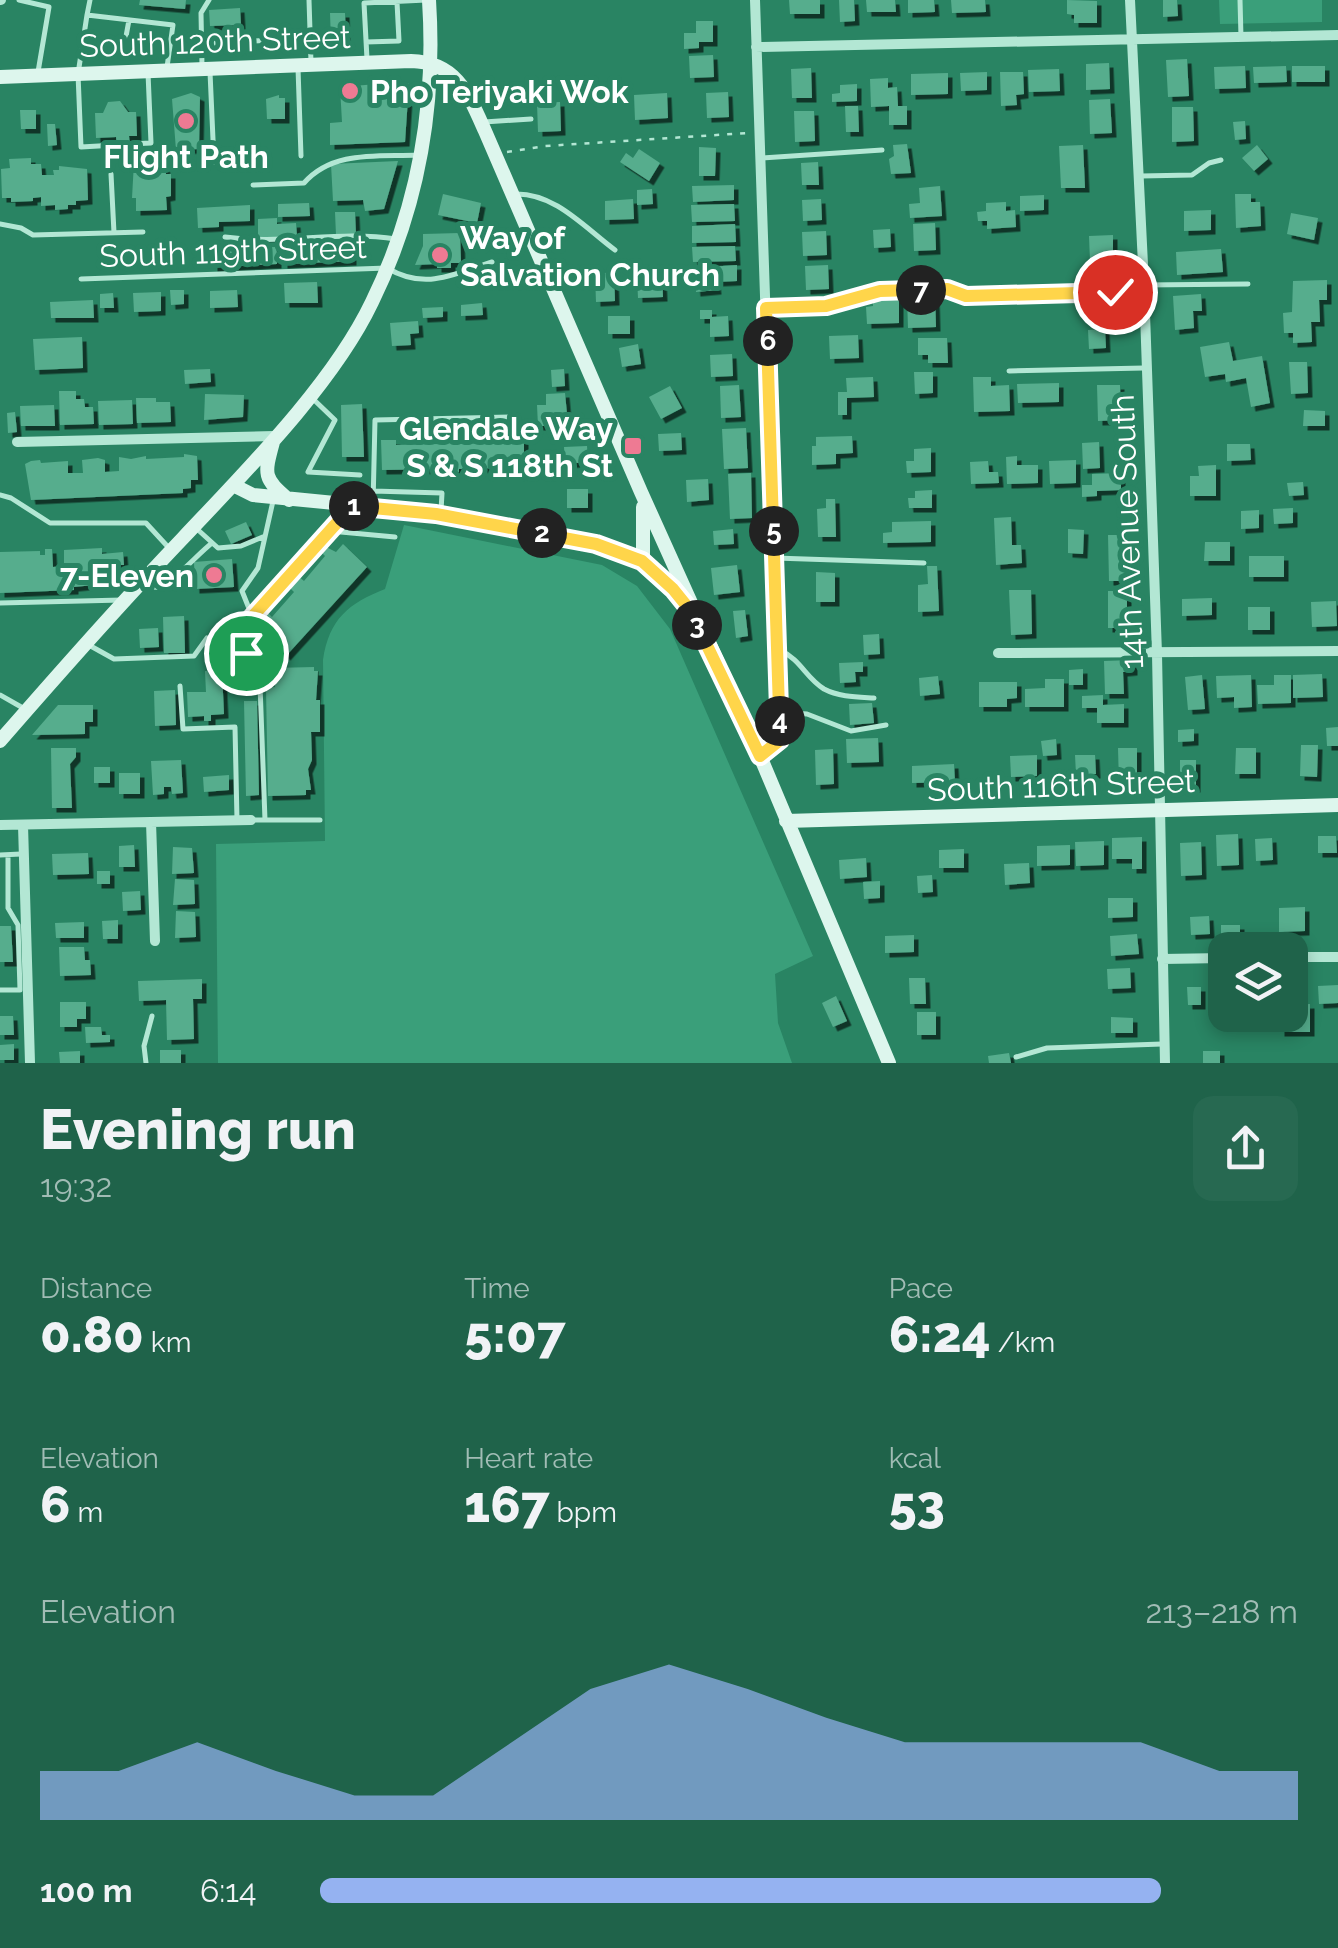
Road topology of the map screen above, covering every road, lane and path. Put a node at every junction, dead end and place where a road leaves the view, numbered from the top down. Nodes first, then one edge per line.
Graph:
1 (19, 0) edge
2 (90, 0) edge
3 (209, 0) edge
4 (219, 0) edge
5 (308, 0) edge
6 (429, 0) edge
7 (755, 0) edge
8 (1130, 0) edge
9 (1240, 0) edge
10 (396, 2) edge
11 (87, 15) junction
12 (129, 20) junction
13 (1338, 35) edge
14 (1241, 37) junction
15 (310, 38) junction
16 (1131, 39) junction
17 (366, 42) junction
18 (202, 44) junction
19 (756, 47) junction
20 (124, 53) dead end
21 (433, 61) junction
22 (367, 62) junction
23 (304, 65) junction
24 (206, 69) junction
25 (166, 70) junction
26 (148, 71) junction
27 (78, 74) junction
28 (37, 75) junction
29 (0, 77) edge
30 (531, 119) dead end
31 (481, 122) junction
32 (760, 132) junction
33 (130, 144) dead end
34 (116, 145) dead end
35 (882, 150) dead end
36 (495, 154) junction
37 (421, 155) junction
38 (301, 156) dead end
39 (760, 158) junction
40 (1221, 160) dead end
41 (214, 162) dead end
42 (111, 174) dead end
43 (1138, 176) junction
44 (253, 185) dead end
45 (512, 194) junction
46 (0, 224) edge
47 (143, 232) dead end
48 (114, 233) junction
49 (225, 238) dead end
50 (399, 240) junction
51 (615, 250) dead end
52 (492, 262) dead end
53 (387, 268) junction
54 (81, 279) dead end
55 (1248, 284) dead end
56 (1144, 289) junction
57 (766, 308) junction
58 (1147, 368) junction
59 (1009, 371) dead end
60 (309, 395) junction
61 (516, 417) dead end
62 (274, 436) junction
63 (16, 442) dead end
64 (360, 475) dead end
65 (233, 484) junction
66 (373, 491) junction
67 (640, 492) junction
68 (0, 495) edge
69 (274, 498) junction
70 (290, 500) junction
71 (352, 506) junction
72 (372, 508) junction
73 (441, 514) junction
74 (194, 526) junction
75 (330, 530) junction
76 (264, 536) junction
77 (395, 537) dead end
78 (212, 543) junction
79 (171, 550) junction
80 (774, 558) junction
81 (642, 561) junction
82 (924, 563) dead end
83 (139, 585) junction
84 (125, 600) junction
85 (0, 603) edge
86 (253, 616) junction
87 (206, 638) dead end
88 (85, 643) junction
89 (778, 649) junction
90 (1338, 650) edge
91 (712, 652) junction
92 (246, 653) dead end
93 (998, 653) dead end
94 (1157, 654) junction
95 (260, 684) dead end
96 (180, 686) dead end
97 (0, 695) edge
98 (874, 698) dead end
99 (27, 710) junction
100 (780, 712) junction
101 (886, 725) dead end
102 (0, 741) edge
103 (760, 756) junction
104 (1338, 805) edge
105 (1158, 809) junction
106 (237, 820) junction
107 (251, 820) joint
108 (265, 820) junction
109 (320, 820) dead end
110 (786, 821) junction
111 (151, 822) junction
112 (0, 825) edge
113 (23, 825) junction
114 (24, 854) junction
115 (4, 855) edge
116 (155, 941) dead end
117 (1338, 957) edge
118 (1208, 958) edge
119 (1308, 958) edge
120 (1162, 959) junction
121 (0, 990) edge
122 (152, 1016) dead end
123 (1165, 1044) junction
124 (1016, 1058) dead end
125 (30, 1063) edge
126 (146, 1063) edge
127 (889, 1063) edge
128 (1166, 1063) edge

1 - 28 lane
2 - 11 lane
3 - 4 lane
3 - 18 lane
5 - 15 lane
6 - 10 lane
6 - 21 street
7 - 19 street
8 - 16 street, 14th Avenue South
9 - 14 lane
10 - 17 lane
10 - 17 lane
11 - 12 lane
11 - 27 lane
12 - 20 lane
12 - 25 lane
13 - 14 street
14 - 16 street
15 - 18 lane
15 - 23 lane
16 - 19 street
16 - 43 street, 14th Avenue South
17 - 22 lane
18 - 24 lane
19 - 32 street
21 - 22 street, South 120th Street
21 - 31 street
21 - 37 street
22 - 23 street, South 120th Street
23 - 24 street, South 120th Street
23 - 38 lane
24 - 25 street, South 120th Street
24 - 41 lane
25 - 26 street, South 120th Street
26 - 27 street, South 120th Street
26 - 33 lane
27 - 28 street, South 120th Street
27 - 34 lane
28 - 29 street, South 120th Street
30 - 31 lane
31 - 36 street
32 - 36 path
32 - 39 street
35 - 39 lane
36 - 45 street
37 - 44 lane
37 - 50 street
39 - 57 street
40 - 43 lane
42 - 48 lane
43 - 56 street, 14th Avenue South
45 - 51 lane
45 - 67 street
46 - 48 lane
47 - 48 lane
49 - 50 lane
50 - 53 street
52 - 53 lane, South 119th Street
53 - 54 lane, South 119th Street
53 - 60 street
55 - 56 lane
56 - 57 lane
56 - 58 street, 14th Avenue South
57 - 80 street
58 - 59 lane
58 - 94 street, 14th Avenue South
60 - 62 street
60 - 64 lane
61 - 66 lane
62 - 63 street
62 - 65 street
62 - 70 street
65 - 69 street
65 - 74 street
66 - 72 lane
66 - 73 lane
67 - 81 street
67 - 91 street
68 - 79 lane
69 - 70 street
69 - 76 lane
70 - 71 street
71 - 72 street
71 - 75 lane
72 - 73 street
73 - 81 street
74 - 78 lane
74 - 79 street
75 - 77 lane
75 - 86 lane
76 - 78 lane
76 - 86 lane
78 - 83 lane
79 - 83 street
80 - 82 lane
80 - 89 street
81 - 91 street
83 - 84 street
84 - 85 lane
84 - 88 street
86 - 92 lane
87 - 88 lane
88 - 99 street
89 - 98 lane
89 - 100 street
90 - 94 street
91 - 103 street
93 - 94 street
94 - 105 street, 14th Avenue South
95 - 108 lane
96 - 106 lane
97 - 99 lane
99 - 102 street
100 - 101 lane
100 - 103 street
103 - 110 street
104 - 105 street, South 116th Street
105 - 110 street, South 116th Street
105 - 120 street, 14th Avenue South
106 - 107 street
106 - 111 street
107 - 108 lane
108 - 109 lane
110 - 127 street
111 - 113 street
111 - 116 street
112 - 113 street
113 - 114 street
114 - 115 lane
114 - 125 street
115 - 121 lane
117 - 119 street
118 - 120 street
120 - 123 street, 14th Avenue South
122 - 126 lane
123 - 124 lane
123 - 128 street, 14th Avenue South

